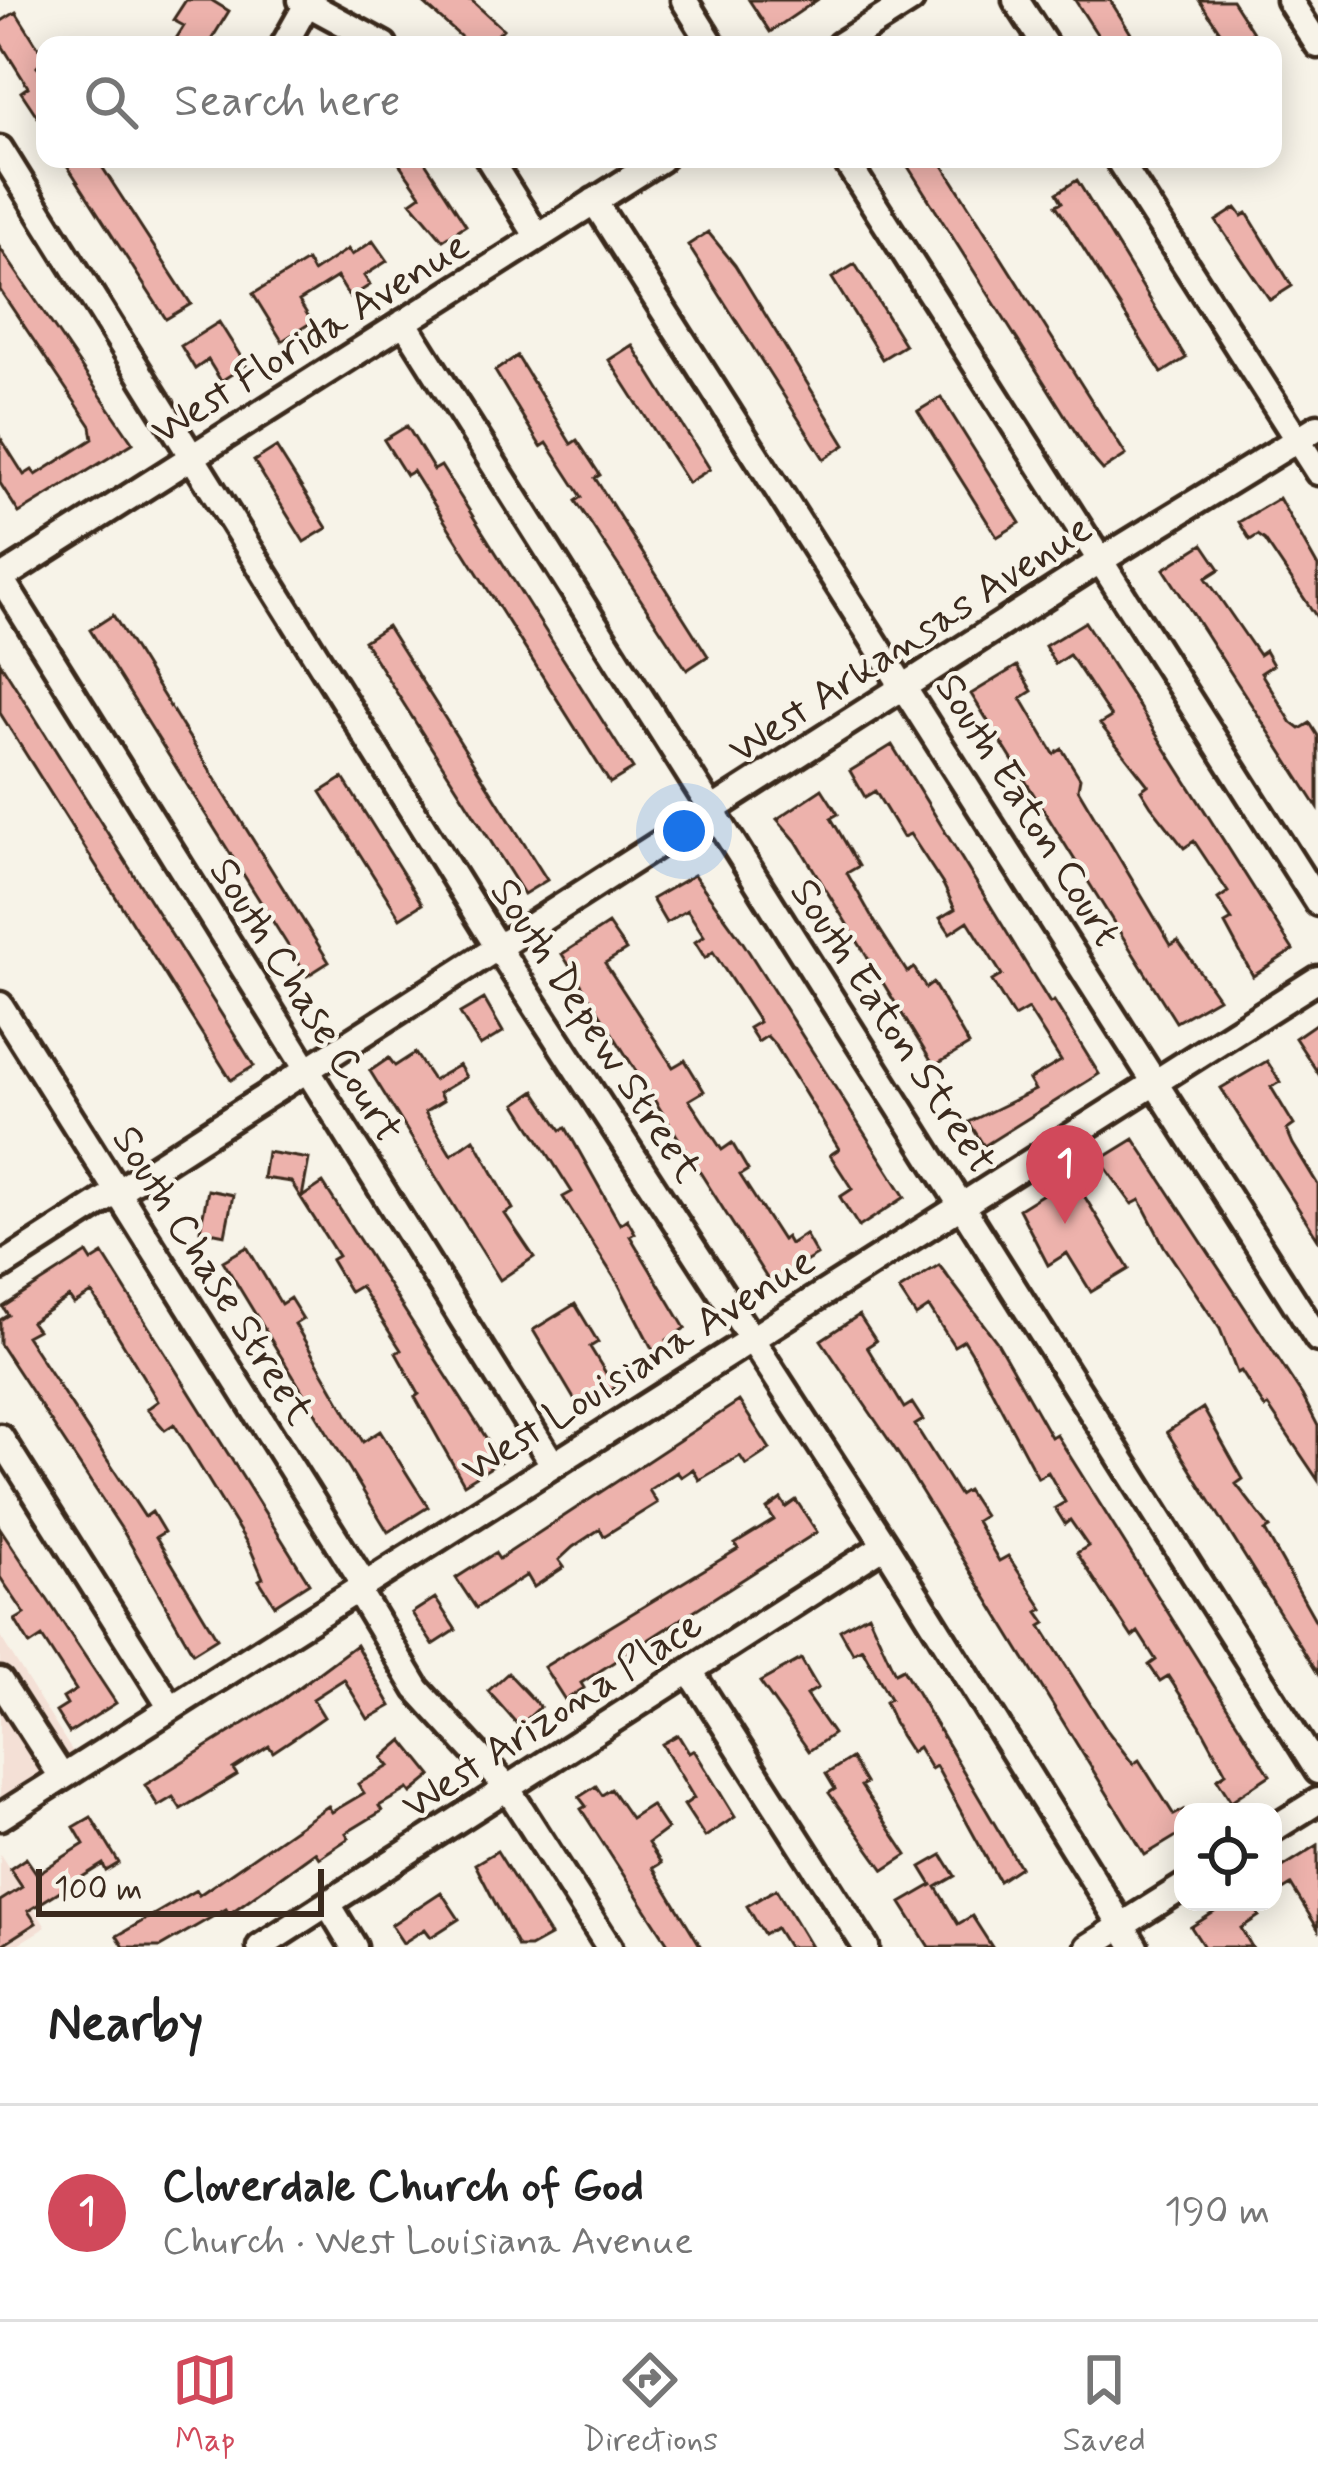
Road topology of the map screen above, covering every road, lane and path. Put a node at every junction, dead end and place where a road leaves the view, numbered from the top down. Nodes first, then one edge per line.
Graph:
1 (683, 0) edge
2 (911, 0) edge
3 (1016, 0) edge
4 (1289, 0) edge
5 (304, 2) edge
6 (288, 36) edge
7 (367, 36) edge
8 (706, 36) edge
9 (854, 36) edge
10 (1039, 36) edge
11 (1318, 45) edge
12 (0, 149) edge
13 (495, 168) edge
14 (647, 168) edge
15 (850, 168) edge
16 (1124, 168) edge
17 (595, 201) junction
18 (538, 237) junction
19 (404, 322) junction
20 (1308, 433) edge
21 (192, 457) junction
22 (1318, 472) edge
23 (1098, 562) junction
24 (0, 578) edge
25 (906, 686) junction
26 (711, 811) junction
27 (1318, 903) edge
28 (500, 951) junction
29 (1318, 979) edge
30 (0, 1005) edge
31 (308, 1072) junction
32 (1154, 1078) junction
33 (117, 1192) junction
34 (963, 1202) junction
35 (0, 1267) edge
36 (750, 1337) junction
37 (1318, 1339) edge
38 (0, 1437) edge
39 (551, 1461) junction
40 (885, 1545) junction
41 (360, 1587) junction
42 (690, 1671) junction
43 (0, 1681) edge
44 (171, 1708) junction
45 (1318, 1771) edge
46 (62, 1777) junction
47 (506, 1786) junction
48 (1318, 1801) edge
49 (0, 1816) edge
50 (1282, 1823) edge
51 (1174, 1895) edge
52 (328, 1904) junction
53 (1127, 1937) edge
54 (260, 1947) edge
55 (354, 1947) edge
56 (609, 1947) edge
57 (866, 1947) edge
58 (1088, 1947) edge

1 - 8 street
2 - 9 street
3 - 10 street
4 - 11 street
5 - 6 street
5 - 7 street
12 - 21 street, South Depew Street
13 - 18 street
14 - 17 street, West Florida Avenue
15 - 23 street
16 - 20 street
17 - 18 street, West Florida Avenue
17 - 25 street, South Eaton Court
18 - 19 street, West Florida Avenue
19 - 21 street, West Florida Avenue
19 - 26 street, South Eaton Street
20 - 22 street
20 - 23 street, West Arkansas Avenue
21 - 24 street, West Florida Avenue
21 - 28 street, South Depew Street
23 - 25 street, West Arkansas Avenue
23 - 27 street
24 - 31 street, South Chase Court
25 - 26 street, West Arkansas Avenue
25 - 32 street, South Eaton Court
26 - 28 street, West Arkansas Avenue
26 - 34 street, South Eaton Street
28 - 31 street, West Arkansas Avenue
28 - 36 street, South Depew Street
29 - 32 street, West Louisiana Avenue
30 - 33 street, South Chase Street
31 - 33 street, West Arkansas Avenue
31 - 39 street, South Chase Court
32 - 34 street, West Louisiana Avenue
32 - 37 street, South Eaton Court
33 - 35 street, West Arkansas Avenue
33 - 41 street, South Chase Street
34 - 36 street, West Louisiana Avenue
34 - 45 street, South Eaton Street
36 - 39 street, West Louisiana Avenue
36 - 40 street, South Depew Street
38 - 44 street
39 - 41 street, West Louisiana Avenue
40 - 42 street, West Arizona Place
40 - 53 street, South Depew Street
41 - 44 street, West Louisiana Avenue
41 - 47 street, South Chase Street
42 - 47 street, West Arizona Place
42 - 57 street
43 - 46 street
44 - 46 street, West Louisiana Avenue
46 - 49 street, West Louisiana Avenue
47 - 52 street, West Arizona Place
47 - 56 street, South Chase Street
48 - 50 street
51 - 53 street
52 - 54 street, West Arizona Place
52 - 55 street
53 - 58 street

